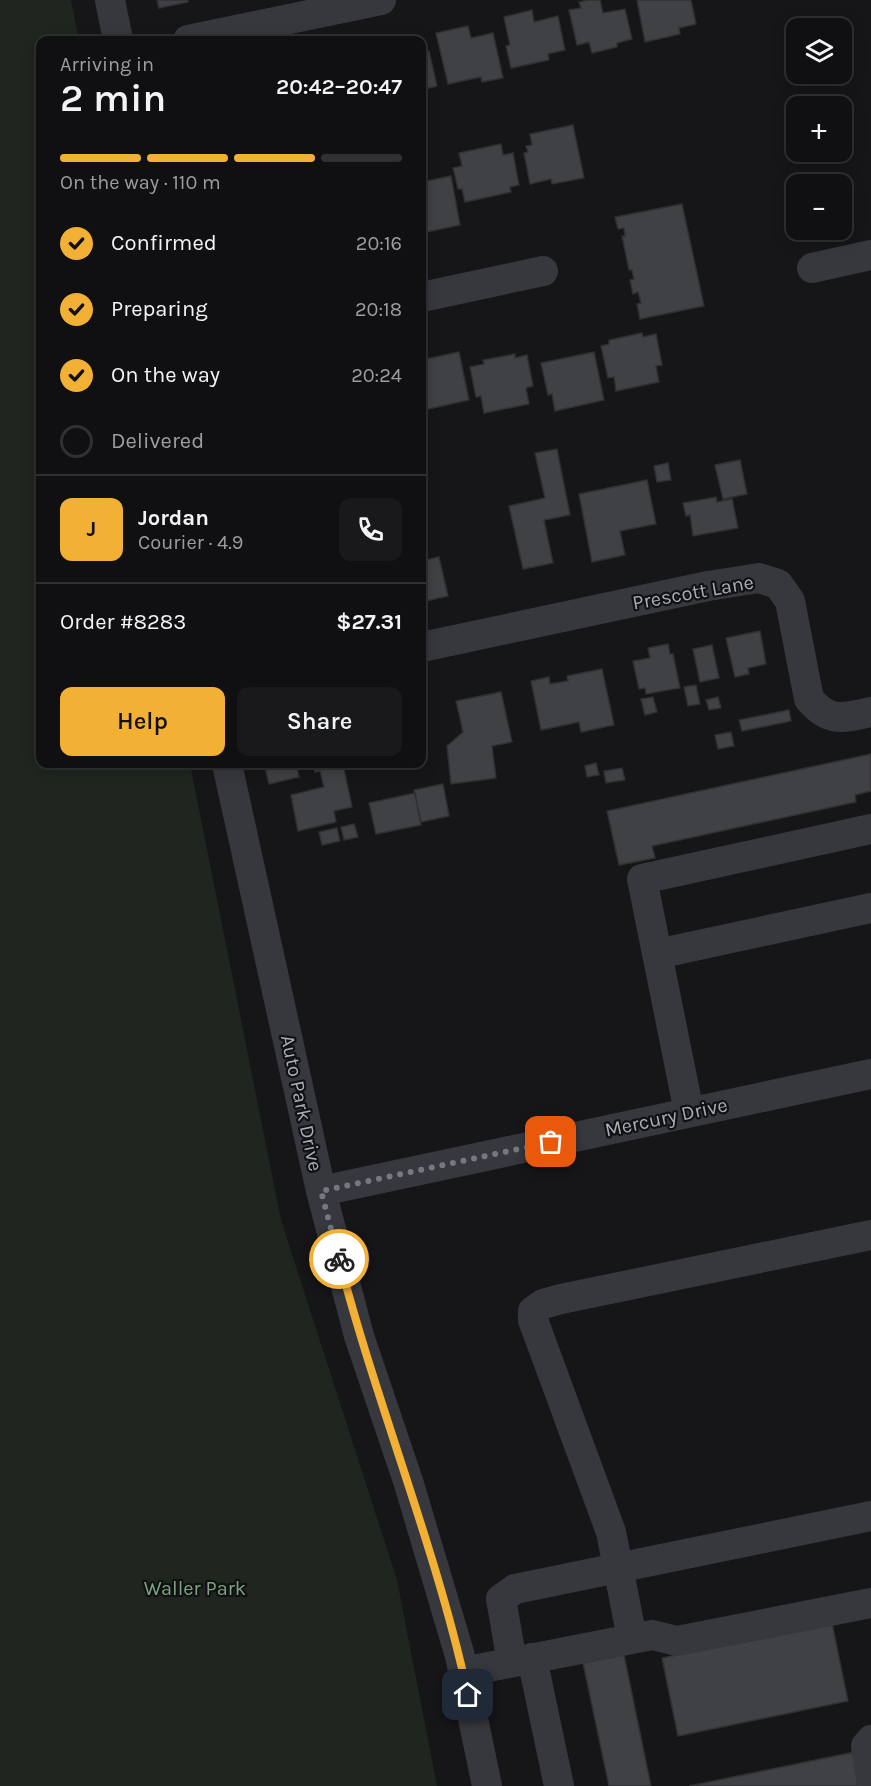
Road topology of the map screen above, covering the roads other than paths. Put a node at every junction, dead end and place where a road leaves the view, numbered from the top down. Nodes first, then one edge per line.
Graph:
1 (110, 0) edge
2 (381, 0) edge
3 (117, 36) edge
4 (207, 36) edge
5 (871, 255) edge
6 (812, 268) dead end
7 (543, 271) dead end
8 (426, 296) edge
9 (426, 646) edge
10 (871, 712) edge
11 (228, 768) edge
12 (871, 829) edge
13 (871, 908) edge
14 (657, 954) junction
15 (871, 1074) edge
16 (689, 1112) junction
17 (321, 1191) junction
18 (871, 1235) edge
19 (871, 1516) edge
20 (618, 1567) junction
21 (871, 1603) edge
22 (632, 1638) junction
23 (522, 1660) junction
24 (463, 1672) junction
25 (871, 1740) edge
26 (871, 1779) edge
27 (487, 1786) edge
28 (559, 1786) edge

1 - 3 street
2 - 4 street
5 - 6 street
7 - 8 street
9 - 10 street, Prescott Lane
11 - 17 street, Auto Park Drive
12 - 14 street
13 - 14 street
14 - 16 street
15 - 16 street, Mercury Drive
16 - 17 street, Mercury Drive
17 - 24 street, Auto Park Drive
18 - 20 street
19 - 20 street
20 - 22 street
20 - 23 street
21 - 22 street
22 - 23 street
23 - 24 street
23 - 28 street
24 - 27 street, Auto Park Drive
25 - 26 street

